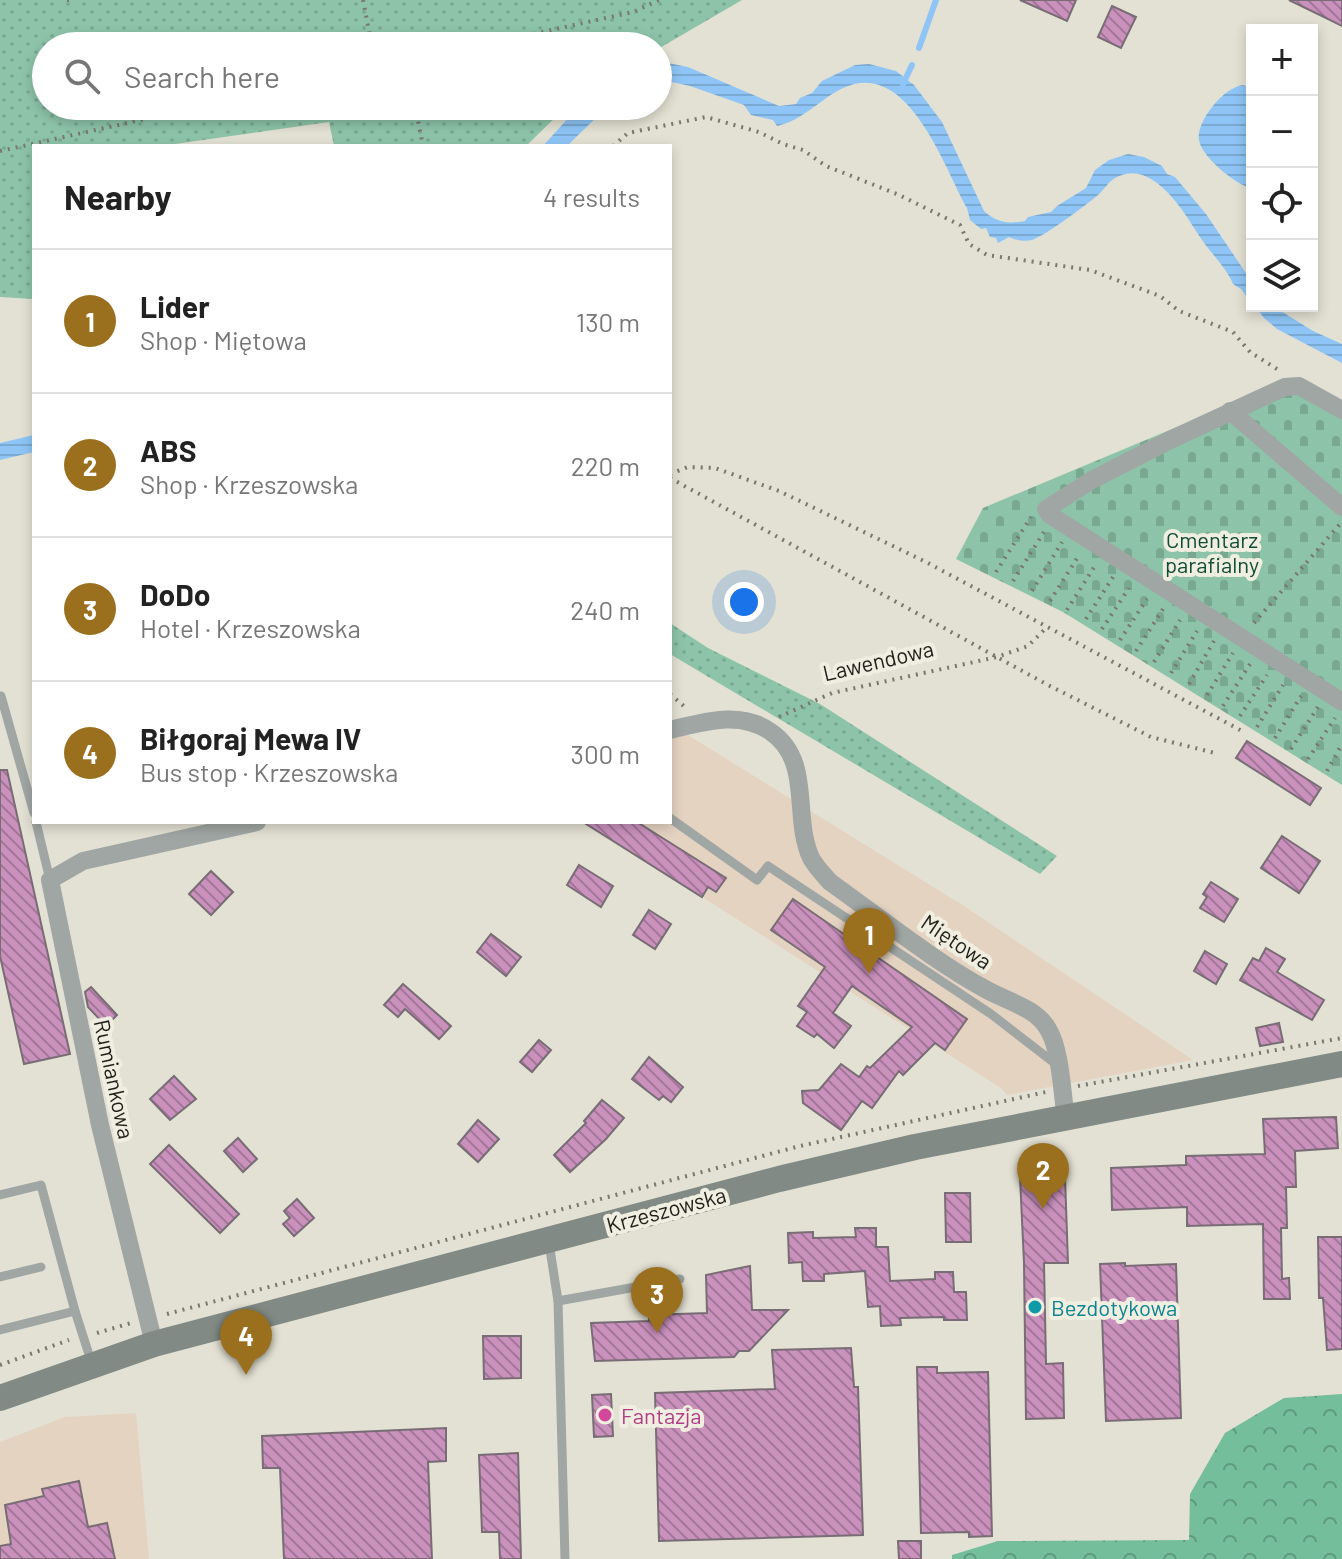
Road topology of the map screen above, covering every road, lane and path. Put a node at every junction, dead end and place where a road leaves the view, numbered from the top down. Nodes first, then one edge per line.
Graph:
1 (363, 0) edge
2 (659, 0) edge
3 (369, 32) edge
4 (542, 32) edge
5 (141, 120) edge
6 (418, 120) edge
7 (423, 144) edge
8 (615, 144) edge
9 (0, 151) edge
10 (1282, 370) dead end
11 (1342, 410) edge
12 (1230, 411) junction
13 (672, 475) edge
14 (672, 477) edge
15 (1342, 507) edge
16 (1050, 513) junction
17 (1342, 521) edge
18 (1072, 527) junction
19 (1089, 538) junction
20 (1106, 549) junction
21 (1123, 561) junction
22 (1140, 571) junction
23 (996, 572) dead end
24 (1013, 581) dead end
25 (1157, 582) junction
26 (1032, 591) dead end
27 (1174, 593) junction
28 (1050, 601) dead end
29 (1191, 604) junction
30 (1067, 610) dead end
31 (1207, 615) junction
32 (1086, 619) dead end
33 (1047, 626) junction
34 (1224, 626) junction
35 (1102, 629) dead end
36 (1242, 638) junction
37 (1120, 640) dead end
38 (1259, 648) junction
39 (1136, 651) dead end
40 (997, 657) junction
41 (1277, 659) junction
42 (1154, 662) dead end
43 (1293, 670) junction
44 (1171, 673) dead end
45 (1310, 681) junction
46 (1189, 684) dead end
47 (1207, 695) dead end
48 (1, 696) edge
49 (1337, 700) edge
50 (1223, 706) dead end
51 (1240, 716) dead end
52 (763, 727) junction
53 (1257, 727) dead end
54 (672, 730) edge
55 (1243, 735) dead end
56 (1275, 738) dead end
57 (1342, 744) edge
58 (1291, 749) dead end
59 (1215, 753) dead end
60 (1308, 759) dead end
61 (1327, 771) dead end
62 (32, 806) edge
63 (672, 819) edge
64 (36, 824) edge
65 (248, 824) edge
66 (50, 880) junction
67 (1342, 1064) edge
68 (1058, 1065) junction
69 (1066, 1119) junction
70 (0, 1195) edge
71 (549, 1240) junction
72 (41, 1267) dead end
73 (0, 1277) edge
74 (680, 1279) dead end
75 (558, 1301) junction
76 (75, 1311) junction
77 (0, 1330) edge
78 (70, 1340) dead end
79 (154, 1344) junction
80 (92, 1364) junction
81 (0, 1365) edge
82 (0, 1398) edge
83 (565, 1559) edge

1 - 3 path
2 - 4 path
5 - 9 path
6 - 7 path
8 - 10 path
11 - 12 street
12 - 15 street
12 - 16 street
13 - 33 path
14 - 40 path
16 - 18 street
16 - 23 path
16 - 24 path
17 - 36 path
18 - 19 street
18 - 26 path
19 - 20 street
19 - 28 path
20 - 21 street
20 - 30 path
21 - 22 street
21 - 32 path
22 - 25 street
22 - 35 path
25 - 27 street
25 - 37 path
27 - 29 street
27 - 39 path
29 - 31 street
29 - 42 path
31 - 34 street
31 - 44 path
33 - 40 path, Lawendowa
33 - 55 path
34 - 36 street
34 - 46 path
36 - 38 street
36 - 47 path
38 - 41 street
38 - 50 path
40 - 52 path, Lawendowa
40 - 59 path
41 - 43 street
41 - 51 path
43 - 45 street
43 - 53 path
45 - 49 street
45 - 56 path
48 - 62 lane
49 - 58 path
49 - 60 path
52 - 54 street
52 - 68 street, Miętowa
57 - 61 path
63 - 68 lane
64 - 66 lane, Rumiankowa
65 - 66 street
66 - 79 street, Rumiankowa
67 - 69 main road, Krzeszowska
68 - 69 street, Miętowa
69 - 71 main road, Krzeszowska
70 - 76 lane
71 - 75 lane
71 - 79 main road, Krzeszowska
72 - 73 lane
74 - 75 lane
75 - 83 lane
76 - 77 lane
76 - 80 lane
78 - 81 path
79 - 80 main road, Krzeszowska
80 - 82 main road, Krzeszowska

